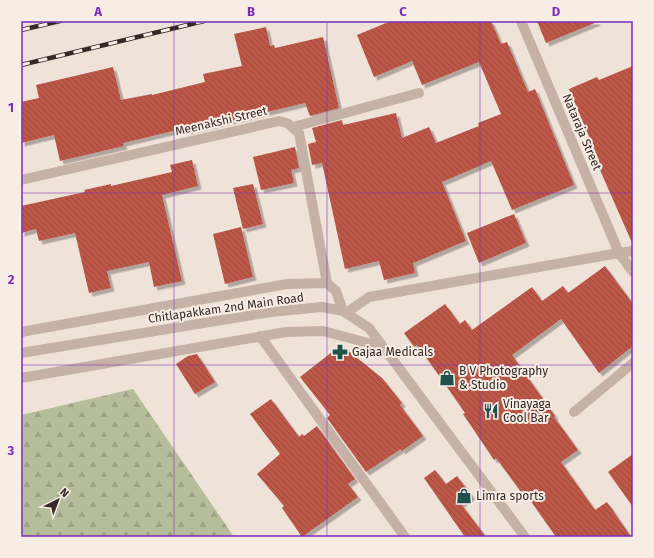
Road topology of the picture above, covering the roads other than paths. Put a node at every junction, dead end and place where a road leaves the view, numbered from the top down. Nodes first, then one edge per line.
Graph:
1 (521, 21) edge
2 (419, 93) dead end
3 (293, 127) junction
4 (21, 180) edge
5 (633, 252) edge
6 (619, 253) junction
7 (633, 272) edge
8 (327, 283) junction
9 (344, 312) junction
10 (21, 332) edge
11 (260, 336) junction
12 (383, 347) junction
13 (21, 353) edge
14 (633, 363) edge
15 (21, 378) edge
16 (574, 412) dead end
17 (405, 537) edge
18 (525, 537) edge

1 - 6 street, Nataraja Street
2 - 3 street
3 - 4 street, Meenakshi Street
3 - 8 street
5 - 6 street
6 - 7 street, Nataraja Street
6 - 9 street
8 - 9 street
8 - 10 street
9 - 12 street, Chitlapakkam 2nd Main Road
9 - 13 street, Chitlapakkam 2nd Main Road
11 - 12 street
11 - 15 street
11 - 17 street
12 - 18 street, Chitlapakkam 2nd Main Road
14 - 16 street

